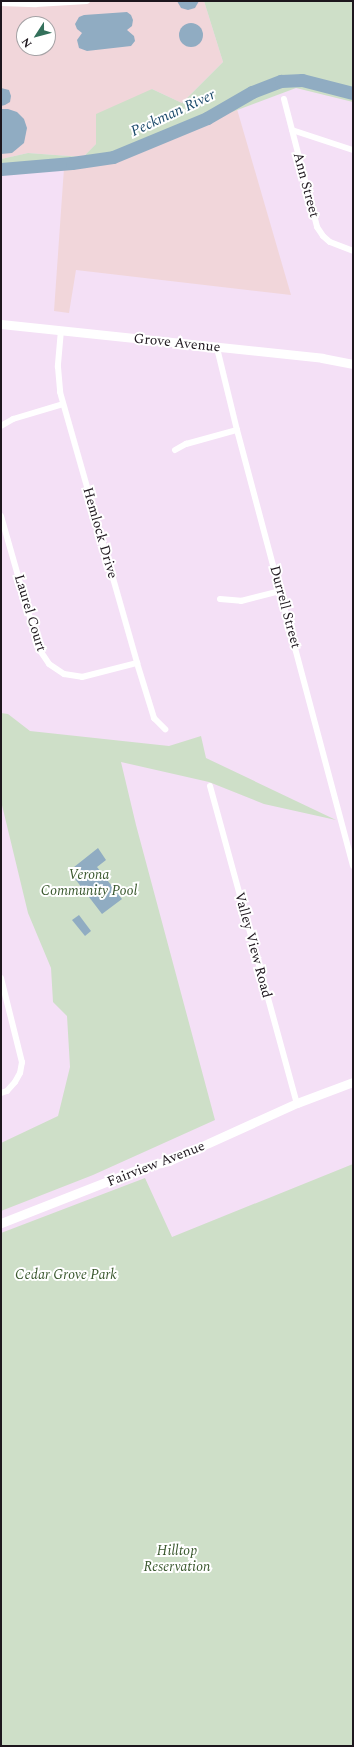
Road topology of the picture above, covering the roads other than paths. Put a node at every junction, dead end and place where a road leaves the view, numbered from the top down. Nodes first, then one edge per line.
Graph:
1 (87, 1) edge
2 (1, 3) edge
3 (284, 99) dead end
4 (292, 130) junction
5 (353, 150) edge
6 (353, 251) edge
7 (1, 324) edge
8 (61, 330) junction
9 (217, 348) junction
10 (353, 364) edge
11 (63, 404) junction
12 (1, 426) edge
13 (237, 430) junction
14 (174, 450) dead end
15 (1, 516) edge
16 (280, 591) junction
17 (220, 599) dead end
18 (137, 663) junction
19 (166, 728) dead end
20 (210, 786) dead end
21 (353, 866) edge
22 (1, 978) edge
23 (353, 1082) edge
24 (1, 1093) edge
25 (297, 1103) junction
26 (1, 1223) edge

1 - 2 street
3 - 4 street, Ann Street
4 - 5 street
4 - 6 street, Ann Street
7 - 8 main road, Grove Avenue
8 - 9 main road, Grove Avenue
8 - 11 street, Hemlock Drive
9 - 10 main road, Grove Avenue
9 - 13 street, Durrell Street
11 - 12 street
11 - 18 street, Hemlock Drive
13 - 14 street
13 - 16 street, Durrell Street
15 - 18 street, Laurel Court
16 - 17 street
16 - 21 street, Durrell Street
18 - 19 street, Hemlock Drive
20 - 25 street, Valley View Road
22 - 24 street
23 - 25 main road, Fairview Avenue
25 - 26 main road, Fairview Avenue

